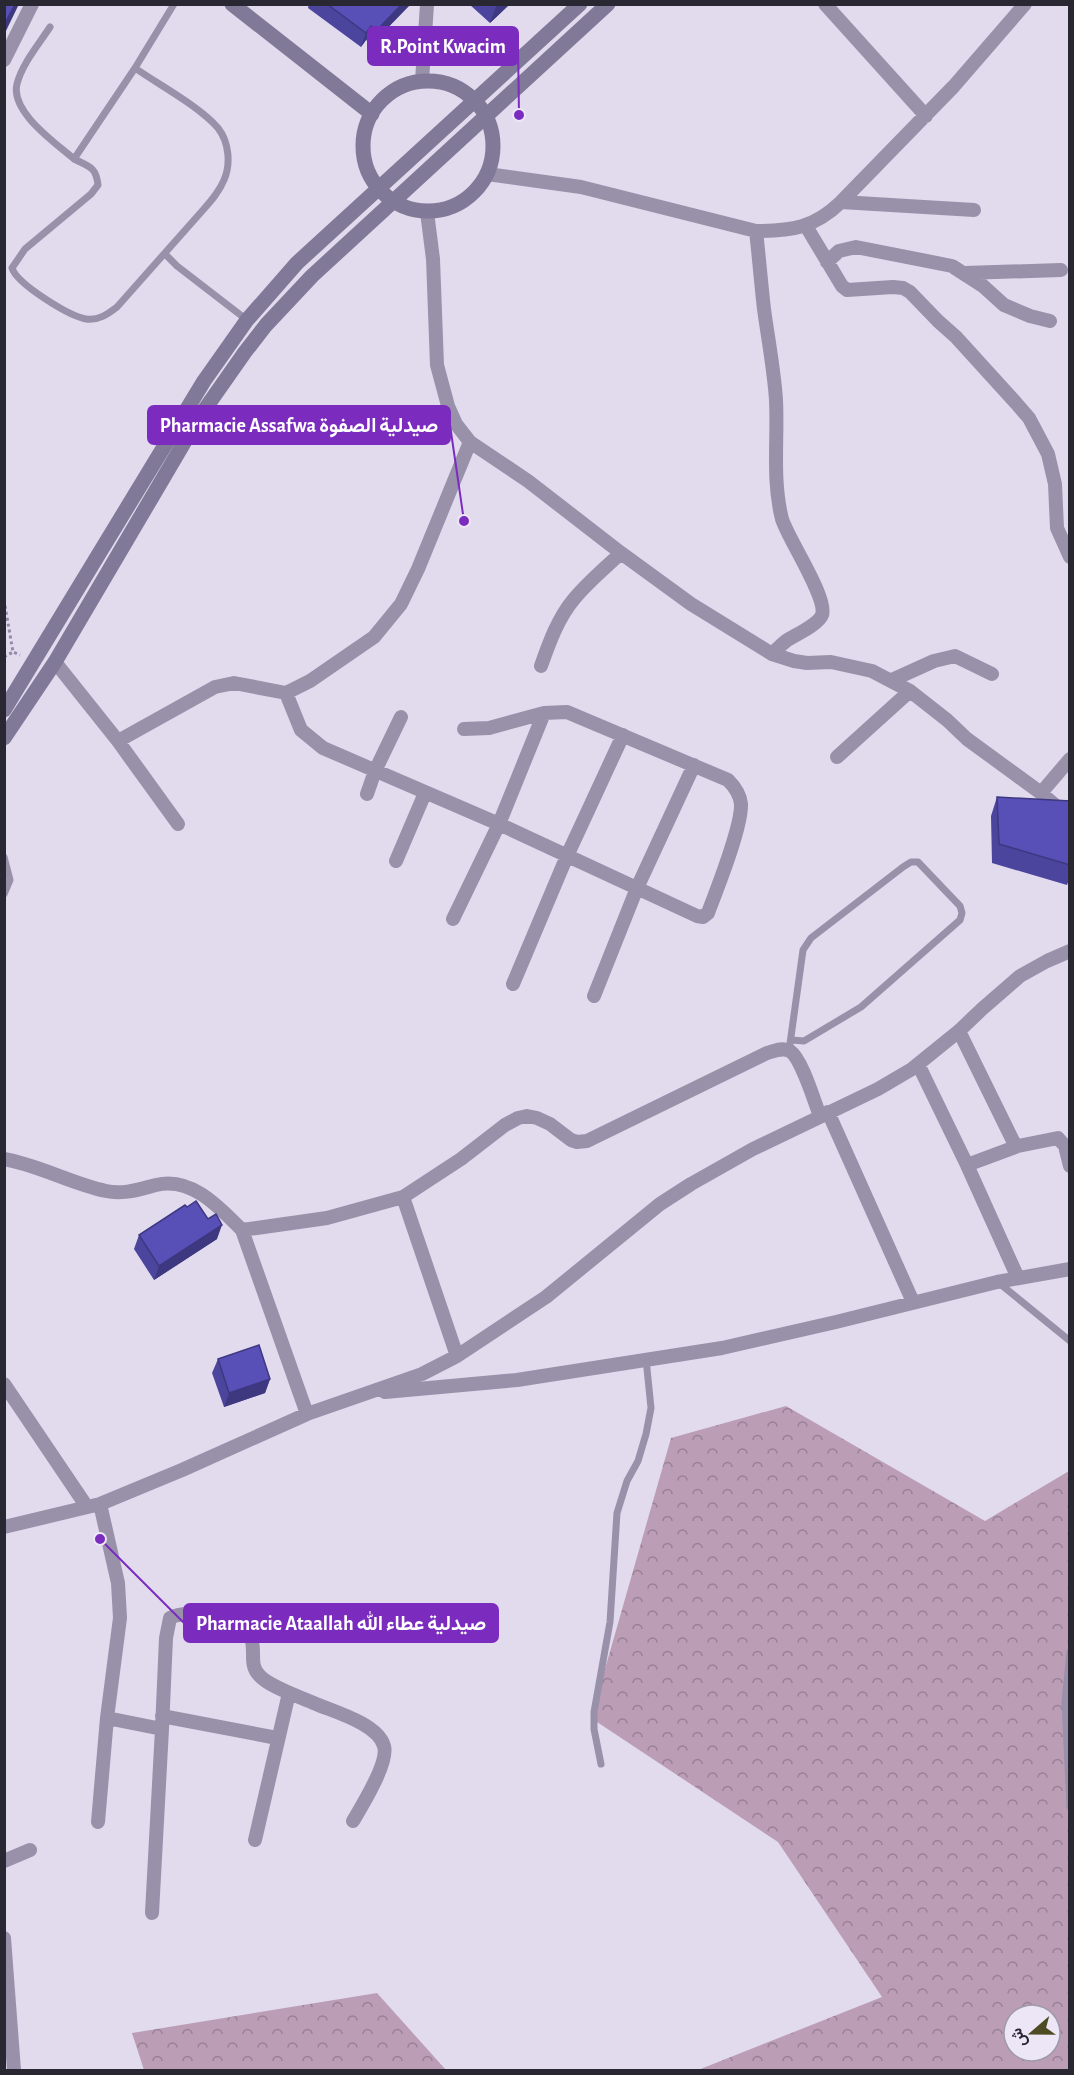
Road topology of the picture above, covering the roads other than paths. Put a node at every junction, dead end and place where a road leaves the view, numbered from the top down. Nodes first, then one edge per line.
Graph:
1 (32, 4) edge
2 (174, 4) edge
3 (232, 4) edge
4 (427, 4) edge
5 (580, 4) edge
6 (608, 4) edge
7 (825, 4) edge
8 (1025, 4) edge
9 (50, 27) dead end
10 (4, 60) edge
11 (135, 68) junction
12 (422, 81) junction
13 (475, 101) junction
14 (372, 114) junction
15 (926, 116) junction
16 (486, 117) junction
17 (74, 159) junction
18 (487, 174) junction
19 (380, 189) junction
20 (393, 201) junction
21 (841, 202) junction
22 (974, 210) dead end
23 (427, 212) junction
24 (806, 226) junction
25 (756, 231) junction
26 (165, 254) junction
27 (827, 262) junction
28 (1061, 270) dead end
29 (965, 273) junction
30 (247, 320) junction
31 (1050, 321) dead end
32 (470, 442) junction
33 (621, 554) junction
34 (1070, 557) edge
35 (772, 654) junction
36 (55, 662) junction
37 (541, 666) dead end
38 (992, 674) dead end
39 (892, 680) junction
40 (910, 691) junction
41 (286, 693) junction
42 (4, 710) edge
43 (544, 713) junction
44 (401, 717) dead end
45 (464, 729) dead end
46 (623, 735) junction
47 (4, 738) edge
48 (118, 741) junction
49 (837, 757) dead end
50 (1070, 759) edge
51 (694, 765) junction
52 (375, 771) junction
53 (1041, 792) junction
54 (425, 793) junction
55 (367, 794) dead end
56 (1070, 818) edge
57 (178, 824) dead end
58 (499, 825) junction
59 (567, 856) junction
60 (4, 857) edge
61 (396, 861) dead end
62 (638, 888) junction
63 (4, 894) edge
64 (453, 919) dead end
65 (1070, 951) edge
66 (513, 984) dead end
67 (594, 996) dead end
68 (958, 1031) junction
69 (790, 1045) junction
70 (918, 1064) junction
71 (824, 1114) junction
72 (1064, 1136) edge
73 (1018, 1146) junction
74 (4, 1159) edge
75 (967, 1165) junction
76 (1070, 1166) edge
77 (403, 1197) junction
78 (242, 1230) junction
79 (1070, 1269) edge
80 (1017, 1278) junction
81 (997, 1282) junction
82 (913, 1302) junction
83 (1070, 1341) edge
84 (457, 1356) junction
85 (646, 1359) junction
86 (4, 1384) edge
87 (365, 1394) junction
88 (307, 1414) junction
89 (93, 1506) junction
90 (4, 1527) edge
91 (1070, 1652) edge
92 (289, 1693) junction
93 (107, 1718) junction
94 (162, 1722) junction
95 (277, 1738) junction
96 (601, 1764) dead end
97 (1070, 1807) edge
98 (353, 1821) dead end
99 (98, 1822) dead end
100 (255, 1840) dead end
101 (30, 1850) dead end
102 (4, 1861) edge
103 (152, 1913) dead end
104 (4, 1938) edge
105 (7, 1987) edge
106 (14, 2070) edge

1 - 10 street
2 - 11 lane
3 - 14 main road
4 - 12 street
5 - 13 main road
6 - 16 main road
7 - 15 street
8 - 15 street
9 - 17 lane
11 - 17 lane
11 - 26 lane
12 - 13 main road
12 - 14 main road
13 - 16 main road
13 - 19 main road
14 - 19 main road
15 - 21 street
16 - 18 main road
16 - 20 main road
17 - 26 lane
18 - 23 main road
18 - 25 street
19 - 20 main road
19 - 30 main road
20 - 23 main road
20 - 36 main road
21 - 22 street
21 - 24 street
23 - 32 street
24 - 25 street
24 - 27 street
25 - 35 street
26 - 30 lane
27 - 29 street
27 - 34 street
28 - 29 street
29 - 31 street
30 - 42 main road
32 - 33 street
32 - 41 street
33 - 35 street
33 - 37 street
35 - 39 street
36 - 47 main road
36 - 48 street
38 - 39 street
39 - 40 street
40 - 49 street
40 - 53 street
41 - 48 street
41 - 52 street
43 - 45 street
43 - 46 street
43 - 58 street
44 - 52 street
46 - 51 street
46 - 59 street
48 - 57 street
50 - 53 street
51 - 62 street
51 - 62 street
52 - 54 street
52 - 55 street
53 - 56 street
54 - 58 street
54 - 61 street
58 - 59 street
58 - 64 street
59 - 62 street
59 - 66 street
60 - 63 lane
62 - 67 street
65 - 68 street
68 - 70 street
68 - 73 street
69 - 69 lane
69 - 71 street
69 - 77 street
70 - 71 street
70 - 75 street
71 - 82 street
71 - 84 street
72 - 73 street
72 - 76 street
73 - 75 street
74 - 78 street
75 - 80 street
77 - 78 street
77 - 84 street
78 - 88 street
79 - 80 street
80 - 81 street
81 - 82 street
81 - 83 lane
82 - 85 street
84 - 87 street
85 - 87 street
85 - 96 lane
86 - 89 street
87 - 88 street
88 - 89 street
89 - 90 street
89 - 93 street
91 - 97 lane
92 - 94 street
92 - 95 street
92 - 98 street
93 - 94 street
93 - 99 street
94 - 95 street
94 - 103 street
95 - 100 street
101 - 102 street
104 - 105 street
105 - 106 street

